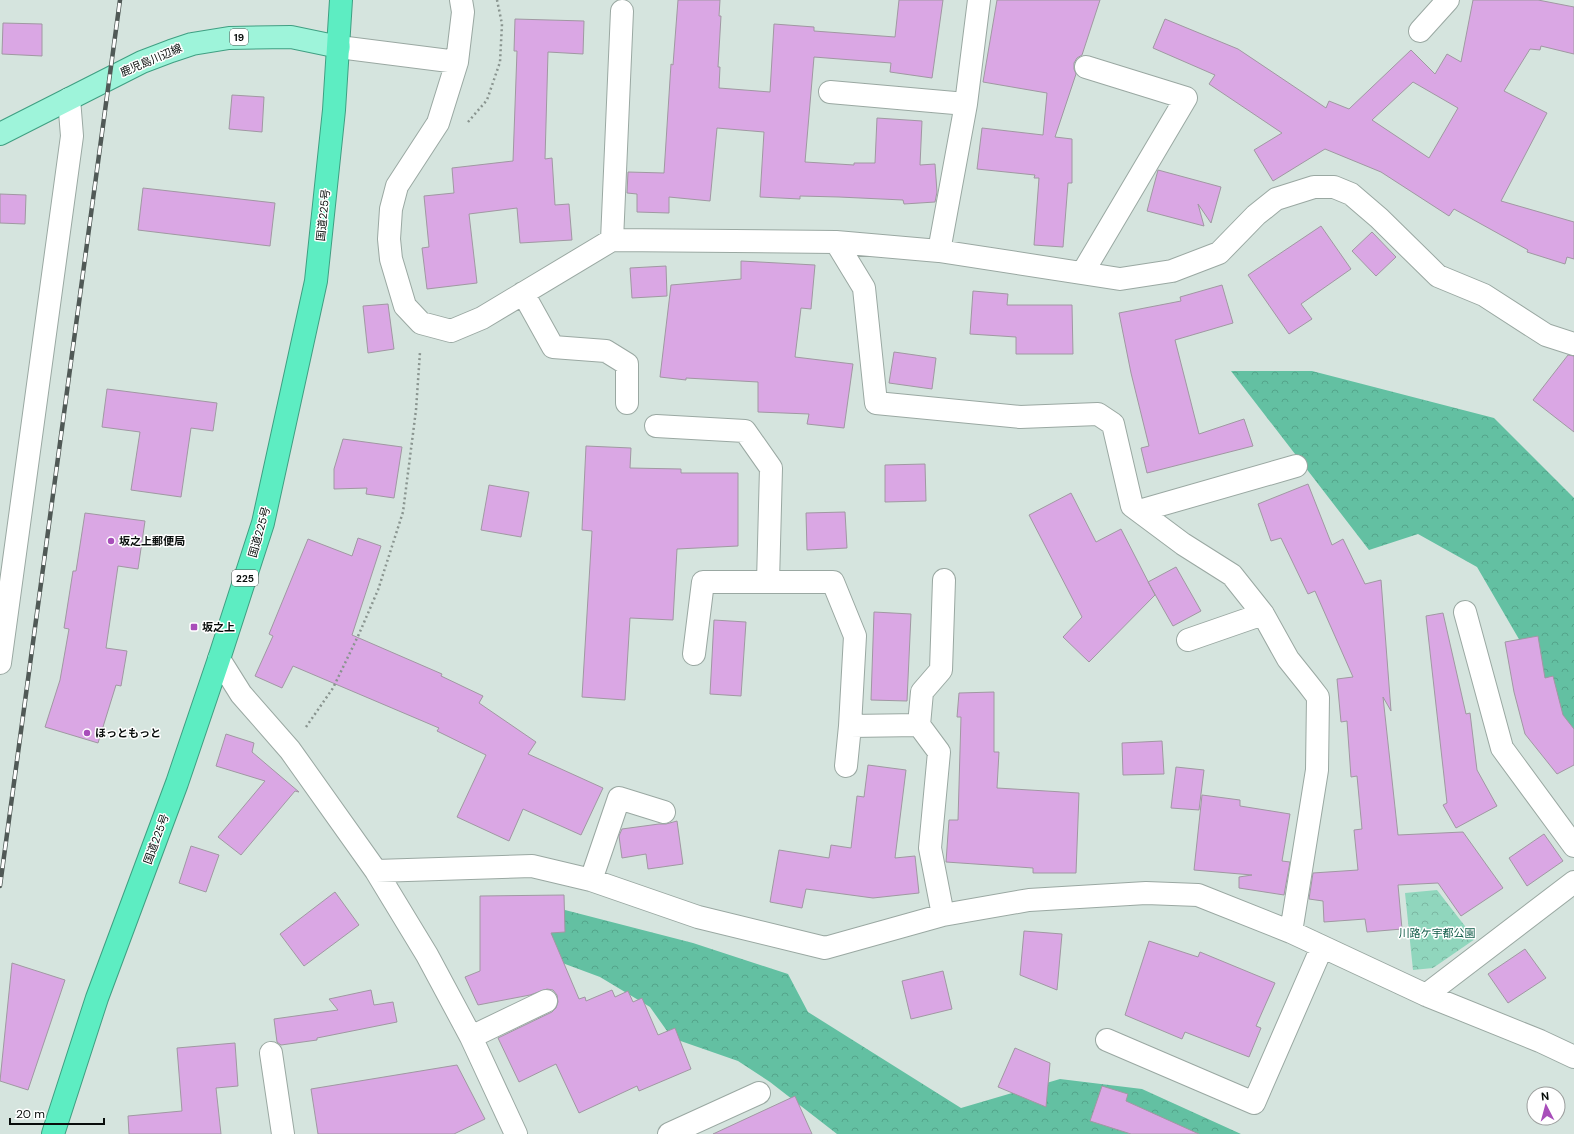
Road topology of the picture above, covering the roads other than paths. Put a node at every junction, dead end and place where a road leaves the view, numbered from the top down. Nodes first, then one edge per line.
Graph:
1 (341, 0) edge
2 (461, 0) edge
3 (979, 0) edge
4 (1448, 0) edge
5 (622, 11) dead end
6 (1420, 31) dead end
7 (339, 47) junction
8 (457, 62) junction
9 (1086, 67) dead end
10 (830, 92) dead end
11 (69, 99) junction
12 (966, 104) junction
13 (0, 134) edge
14 (612, 240) junction
15 (836, 242) junction
16 (939, 250) junction
17 (1083, 272) junction
18 (523, 293) junction
19 (1574, 344) edge
20 (627, 403) dead end
21 (656, 426) dead end
22 (1296, 466) dead end
23 (1139, 511) junction
24 (8, 554) edge
25 (944, 580) dead end
26 (768, 582) junction
27 (1465, 612) dead end
28 (1263, 614) junction
29 (1188, 640) dead end
30 (694, 654) dead end
31 (219, 658) junction
32 (0, 663) edge
33 (919, 725) junction
34 (850, 726) junction
35 (846, 766) dead end
36 (664, 812) dead end
37 (1574, 846) edge
38 (376, 871) junction
39 (591, 880) junction
40 (1574, 882) edge
41 (943, 915) junction
42 (1291, 932) junction
43 (1322, 947) junction
44 (1426, 995) junction
45 (546, 1001) dead end
46 (471, 1037) junction
47 (1107, 1040) dead end
48 (271, 1053) dead end
49 (1574, 1057) edge
50 (759, 1093) dead end
51 (53, 1134) edge
52 (283, 1134) edge
53 (516, 1134) edge
54 (669, 1134) edge

1 - 7 highway, 国道225号 / 225
2 - 8 street
3 - 12 street
4 - 6 street
5 - 14 street
7 - 8 street
7 - 11 main road, 鹿児島川辺線 / 19
7 - 31 highway, 国道225号 / 225
8 - 18 street
9 - 17 street
10 - 12 street
11 - 13 main road, 鹿児島川辺線 / 19
11 - 24 street
12 - 16 street
14 - 15 street
14 - 18 street
15 - 16 street
15 - 23 street
16 - 17 street
17 - 19 street
18 - 20 street
21 - 26 street
22 - 23 street
23 - 28 street
24 - 32 street
25 - 33 street
26 - 30 street
26 - 34 street
27 - 37 street
28 - 29 street
28 - 42 street
31 - 38 street
31 - 51 highway, 国道225号 / 225
33 - 34 street
33 - 41 street
34 - 35 street
36 - 39 street
38 - 39 street
38 - 46 street
39 - 41 street
40 - 44 street
41 - 42 street
42 - 43 street
43 - 44 street
43 - 47 street
44 - 49 street
45 - 46 street
46 - 53 street
48 - 52 street
50 - 54 street

